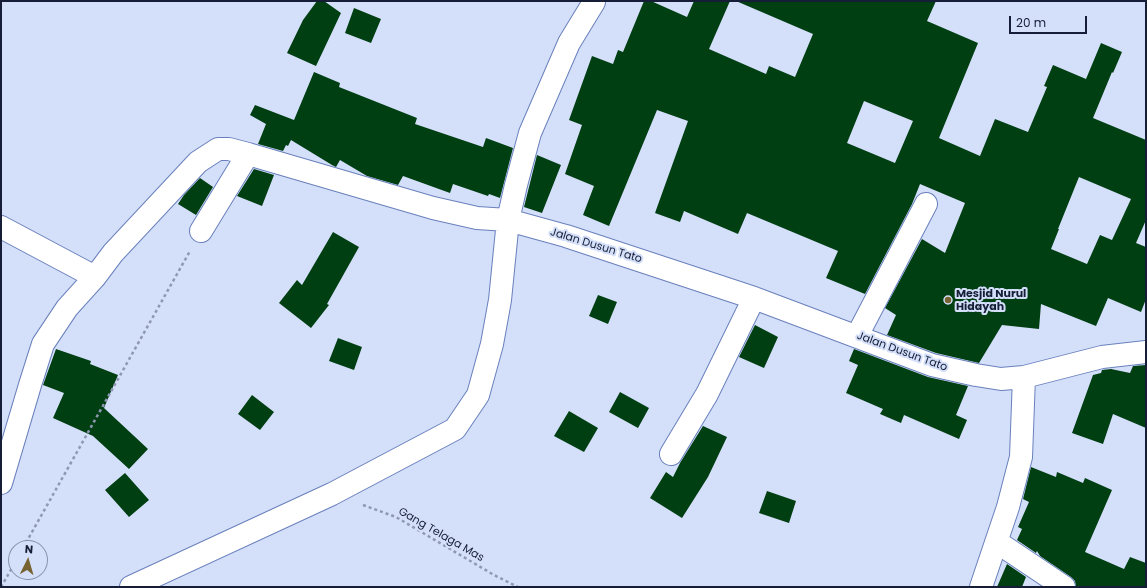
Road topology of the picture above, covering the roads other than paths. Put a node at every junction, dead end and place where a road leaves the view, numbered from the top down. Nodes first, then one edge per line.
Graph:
1 (594, 2) edge
2 (248, 154) junction
3 (926, 204) dead end
4 (508, 220) junction
5 (1, 227) edge
6 (201, 231) road end
7 (95, 277) junction
8 (754, 298) junction
9 (857, 336) junction
10 (1146, 352) edge
11 (1024, 376) junction
12 (671, 454) dead end
13 (1, 483) edge
14 (997, 542) junction
15 (131, 587) edge
16 (981, 587) edge
17 (1064, 587) edge

1 - 4 street
2 - 4 street, Jalan Dusun Tato
2 - 6 street
2 - 7 street, Jalan Dusun Tato
3 - 9 street
4 - 8 street, Jalan Dusun Tato
4 - 15 street
5 - 7 street
7 - 13 street, Jalan Dusun Tato
8 - 9 street, Jalan Dusun Tato
8 - 12 street
9 - 11 street, Jalan Dusun Tato
10 - 11 street, Jalan Dusun Tato
11 - 14 street
14 - 16 street
14 - 17 street

